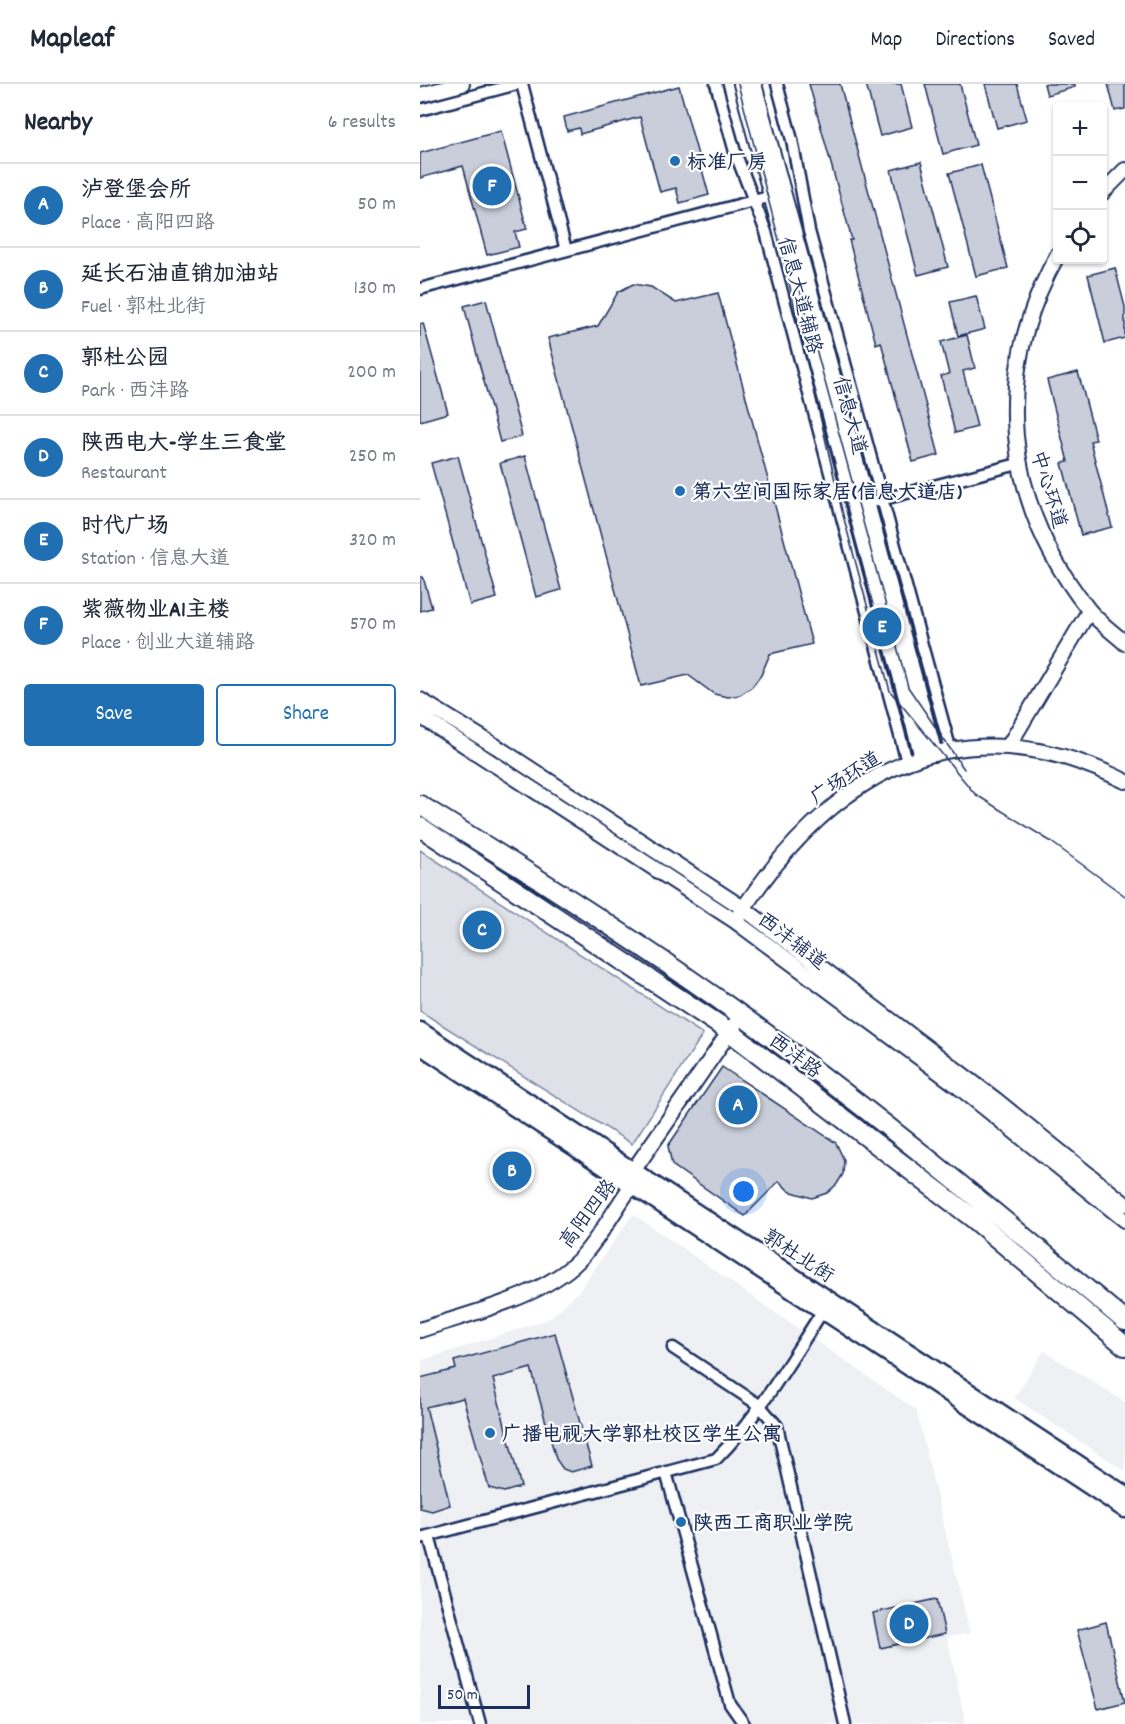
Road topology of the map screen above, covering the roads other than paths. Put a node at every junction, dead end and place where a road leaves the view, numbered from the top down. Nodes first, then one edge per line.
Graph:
1 (462, 84) edge
2 (517, 84) edge
3 (522, 84) edge
4 (716, 84) edge
5 (741, 84) edge
6 (754, 84) edge
7 (777, 84) edge
8 (420, 95) edge
9 (420, 110) edge
10 (1125, 170) edge
11 (1107, 188) edge
12 (777, 195) junction
13 (754, 201) junction
14 (566, 250) junction
15 (1053, 263) edge
16 (420, 290) edge
17 (1018, 464) junction
18 (882, 500) junction
19 (861, 505) junction
20 (1089, 610) junction
21 (1125, 643) edge
22 (420, 700) edge
23 (420, 716) edge
24 (1008, 747) junction
25 (951, 751) junction
26 (928, 755) junction
27 (908, 762) junction
28 (1125, 781) edge
29 (420, 805) edge
30 (420, 827) edge
31 (743, 908) junction
32 (735, 921) junction
33 (741, 1016) junction
34 (420, 1030) edge
35 (730, 1032) junction
36 (420, 1045) edge
37 (632, 1178) junction
38 (1125, 1204) edge
39 (1125, 1220) edge
40 (826, 1306) junction
41 (1125, 1321) edge
42 (420, 1330) edge
43 (1125, 1346) edge
44 (673, 1348) dead end
45 (759, 1405) junction
46 (666, 1472) junction
47 (1125, 1495) edge
48 (1125, 1509) edge
49 (424, 1537) edge
50 (480, 1724) edge
51 (744, 1724) edge
52 (844, 1724) edge

1 - 8 street
2 - 9 street
3 - 14 street
4 - 13 street, 信息大道辅路
5 - 12 street, 信息大道
6 - 12 street, 信息大道
7 - 18 street, 信息大道辅路
10 - 11 street
12 - 13 street
12 - 19 street, 信息大道
13 - 14 street
13 - 27 street, 信息大道辅路
14 - 16 street
15 - 17 street, 中心环道
17 - 18 street
17 - 20 street, 中心环道
18 - 19 street
18 - 25 street, 信息大道辅路
19 - 26 street, 信息大道
20 - 21 street, 中心环道
20 - 24 street
22 - 31 street, 西沣辅道
23 - 32 street, 西沣辅道
24 - 25 street, 广场环道
24 - 28 street, 广场环道
25 - 26 street, 广场环道
26 - 27 street, 广场环道
27 - 31 street, 广场环道
29 - 33 highway, 西沣路
30 - 35 highway, 西沣路
31 - 32 street, 广场环道
31 - 38 street, 西沣辅道
32 - 39 street, 西沣辅道
33 - 35 street, 高阳四路
33 - 41 highway, 西沣路
34 - 37 main road, 郭杜北街
35 - 37 street, 高阳四路
35 - 43 highway, 西沣路
36 - 37 main road, 郭杜北街
37 - 40 main road, 郭杜北街
37 - 42 street, 高阳四路
40 - 45 street
40 - 47 main road, 郭杜北街
40 - 48 main road, 郭杜北街
44 - 45 street
45 - 46 street
45 - 52 street
46 - 49 street
46 - 51 street
49 - 50 street

